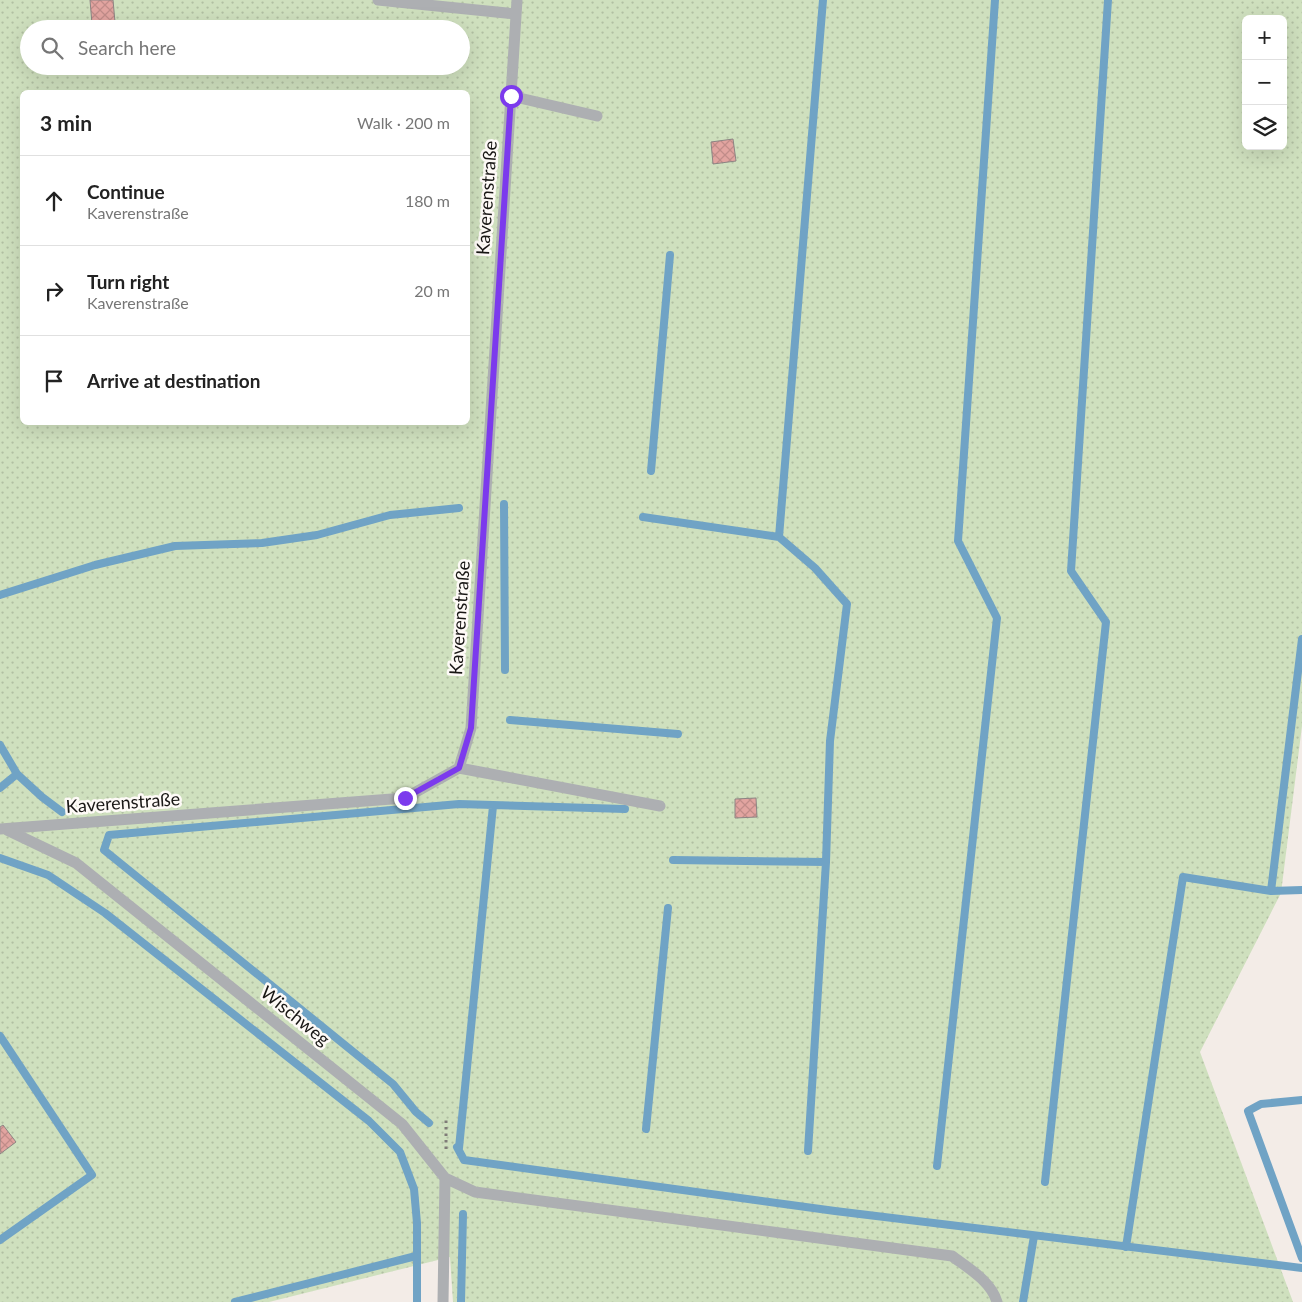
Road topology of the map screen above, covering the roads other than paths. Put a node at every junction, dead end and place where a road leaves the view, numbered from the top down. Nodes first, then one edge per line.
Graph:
1 (378, 0) edge
2 (517, 0) edge
3 (516, 14) junction
4 (511, 96) junction
5 (597, 116) dead end
6 (459, 768) junction
7 (660, 806) dead end
8 (3, 829) edge
9 (445, 1178) junction
10 (442, 1302) edge
11 (997, 1302) edge

1 - 3 lane
2 - 3 lane, Kaverenstraße
3 - 4 lane, Kaverenstraße
4 - 5 lane
4 - 6 lane, Kaverenstraße
6 - 7 lane
6 - 8 lane, Kaverenstraße
8 - 9 lane, Wischweg
9 - 10 lane
9 - 11 lane

